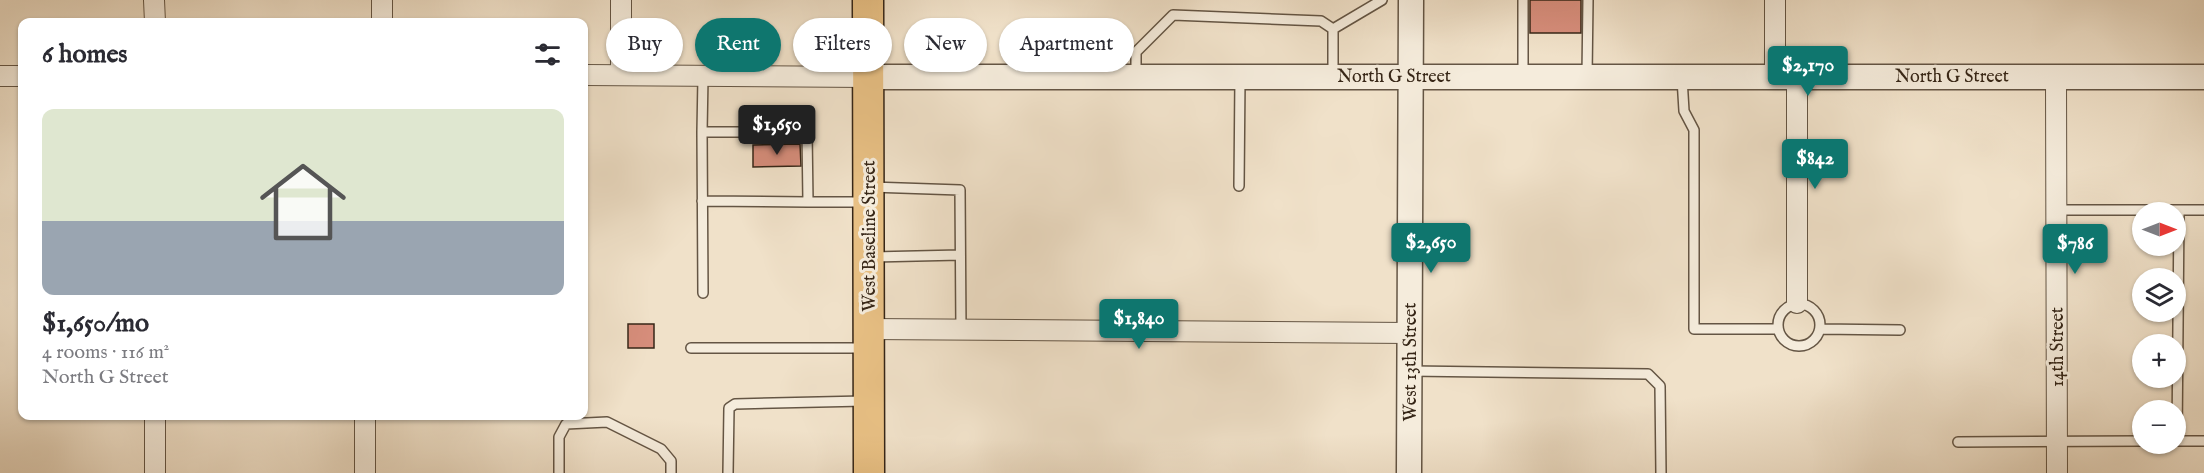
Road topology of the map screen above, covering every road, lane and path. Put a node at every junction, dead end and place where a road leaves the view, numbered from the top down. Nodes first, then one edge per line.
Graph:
1 (154, 0) edge
2 (382, 0) edge
3 (621, 0) edge
4 (868, 0) edge
5 (1382, 0) edge
6 (1411, 0) edge
7 (1523, 0) edge
8 (1588, 0) edge
9 (1775, 0) edge
10 (155, 18) edge
11 (382, 18) edge
12 (1333, 29) junction
13 (588, 75) edge
14 (621, 75) junction
15 (0, 76) edge
16 (18, 76) edge
17 (1136, 76) junction
18 (1240, 76) junction
19 (1333, 76) junction
20 (1411, 76) junction
21 (1523, 76) junction
22 (1587, 76) junction
23 (1682, 76) junction
24 (1786, 76) junction
25 (703, 77) junction
26 (2056, 77) junction
27 (2204, 77) edge
28 (868, 78) junction
29 (702, 132) junction
30 (1239, 186) dead end
31 (868, 195) junction
32 (702, 201) junction
33 (808, 202) junction
34 (2056, 210) junction
35 (2132, 210) edge
36 (2186, 210) edge
37 (2204, 210) edge
38 (960, 255) junction
39 (2178, 256) edge
40 (870, 257) junction
41 (703, 292) dead end
42 (1797, 303) junction
43 (1778, 329) junction
44 (1820, 329) junction
45 (961, 330) junction
46 (1900, 330) dead end
47 (1410, 333) junction
48 (868, 338) junction
49 (691, 348) dead end
50 (1410, 371) junction
51 (2177, 400) edge
52 (869, 401) junction
53 (155, 420) edge
54 (365, 420) edge
55 (2057, 440) junction
56 (2132, 441) edge
57 (2186, 441) edge
58 (2204, 441) edge
59 (1958, 442) dead end
60 (155, 473) edge
61 (365, 473) edge
62 (559, 473) edge
63 (671, 473) edge
64 (728, 473) edge
65 (869, 473) edge
66 (1409, 473) edge
67 (1661, 473) edge
68 (2057, 473) edge

1 - 10 street
2 - 11 street
3 - 14 street
4 - 28 main road, West Baseline Street
5 - 12 lane
6 - 20 street, West 13th Street
7 - 21 lane
8 - 22 lane
9 - 24 street
12 - 17 lane
12 - 19 lane
13 - 14 street, North G Street
14 - 25 street, North G Street
15 - 16 street
17 - 18 street, North G Street
17 - 28 street, North G Street
18 - 19 street, North G Street
18 - 30 lane
19 - 20 street, North G Street
20 - 21 street, North G Street
20 - 47 street, West 13th Street
21 - 22 street, North G Street
22 - 23 street, North G Street
23 - 24 street, North G Street
23 - 43 lane
24 - 26 street, North G Street
24 - 42 street
25 - 28 street, North G Street
25 - 29 lane
26 - 27 street, North G Street
26 - 34 street, 14th Street
28 - 31 main road, West Baseline Street
29 - 32 lane
29 - 33 lane
31 - 33 lane
31 - 38 lane
31 - 40 main road, West Baseline Street
32 - 33 lane
32 - 41 lane
34 - 35 lane
34 - 55 street, 14th Street
36 - 37 lane
38 - 40 lane
38 - 45 lane
39 - 51 lane
40 - 48 main road, West Baseline Street
42 - 43 lane
42 - 44 lane
43 - 44 lane
44 - 46 lane
45 - 47 street
45 - 48 street
47 - 50 street, West 13th Street
48 - 49 lane
48 - 52 main road, West Baseline Street
50 - 66 street, West 13th Street
50 - 67 lane
52 - 64 lane
52 - 65 main road, West Baseline Street
53 - 60 street
54 - 61 street
55 - 56 lane
55 - 59 lane
55 - 68 street, 14th Street
57 - 58 lane
62 - 63 lane

